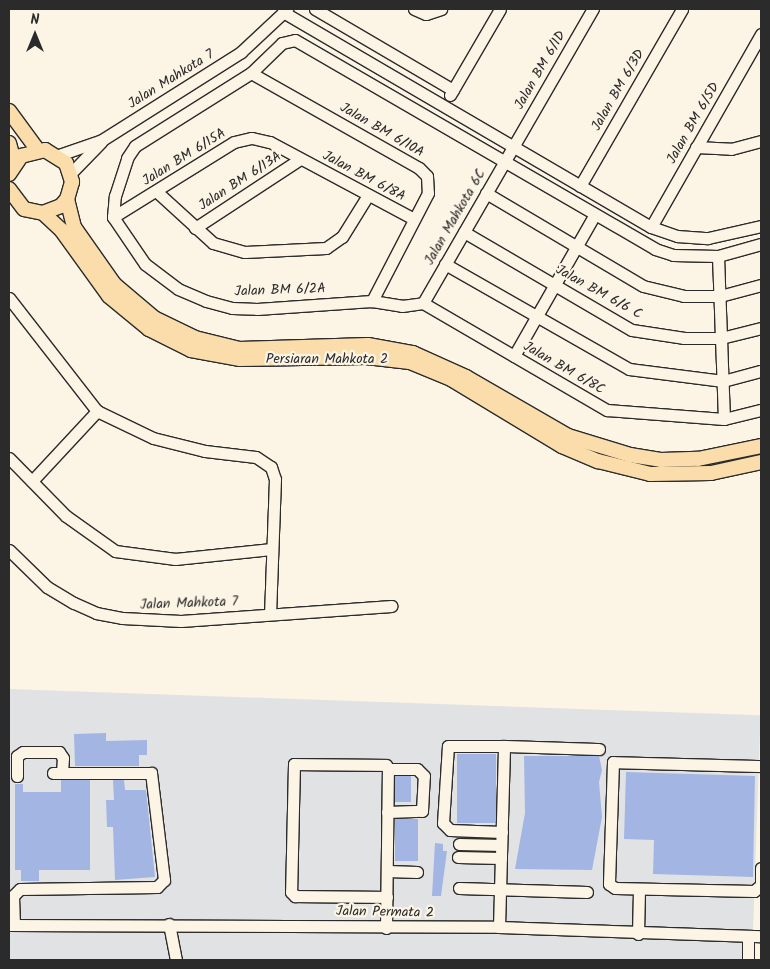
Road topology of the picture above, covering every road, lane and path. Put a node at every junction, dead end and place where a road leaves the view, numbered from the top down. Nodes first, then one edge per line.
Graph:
1 (314, 9) edge
2 (414, 9) edge
3 (441, 9) edge
4 (500, 9) edge
5 (593, 9) edge
6 (682, 9) edge
7 (285, 10) edge
8 (761, 34) edge
9 (251, 73) junction
10 (453, 90) junction
11 (444, 105) junction
12 (9, 111) edge
13 (102, 140) junction
14 (761, 141) edge
15 (9, 143) edge
16 (513, 146) junction
17 (696, 147) junction
18 (37, 149) junction
19 (59, 155) junction
20 (300, 159) junction
21 (504, 162) junction
22 (12, 168) edge
23 (71, 173) junction
24 (580, 186) junction
25 (156, 191) junction
26 (9, 192) edge
27 (486, 193) junction
28 (368, 195) junction
29 (67, 199) junction
30 (43, 213) junction
31 (595, 214) junction
32 (113, 217) junction
33 (414, 219) junction
34 (761, 226) edge
35 (651, 227) junction
36 (195, 228) junction
37 (464, 232) junction
38 (761, 244) edge
39 (575, 248) junction
40 (718, 256) junction
41 (445, 264) junction
42 (555, 284) junction
43 (761, 285) edge
44 (720, 296) junction
45 (9, 298) edge
46 (372, 301) junction
47 (423, 303) junction
48 (536, 317) junction
49 (761, 328) edge
50 (721, 338) junction
51 (514, 356) junction
52 (761, 371) edge
53 (723, 381) junction
54 (761, 410) edge
55 (97, 411) junction
56 (724, 419) junction
57 (565, 441) junction
58 (761, 446) edge
59 (9, 458) edge
60 (761, 462) edge
61 (32, 481) junction
62 (271, 549) junction
63 (9, 550) edge
64 (391, 606) dead end
65 (270, 614) junction
66 (504, 746) junction
67 (599, 749) dead end
68 (761, 766) edge
69 (388, 769) junction
70 (17, 776) dead end
71 (388, 812) junction
72 (502, 832) junction
73 (459, 844) dead end
74 (501, 845) junction
75 (458, 857) dead end
76 (501, 858) junction
77 (761, 868) edge
78 (387, 872) junction
79 (417, 872) dead end
80 (459, 888) dead end
81 (640, 888) junction
82 (500, 890) junction
83 (587, 892) dead end
84 (387, 898) junction
85 (11, 924) edge
86 (169, 924) junction
87 (499, 927) junction
88 (386, 928) junction
89 (638, 934) junction
90 (748, 936) junction
91 (761, 936) edge
92 (176, 960) edge
93 (748, 960) edge

1 - 10 street
2 - 3 street
4 - 10 street
5 - 16 street, Jalan BM 6/1D
6 - 24 street, Jalan BM 6/3D
7 - 11 street
7 - 13 street, Jalan Mahkota 7
8 - 17 street, Jalan BM 6/5D
9 - 21 street
9 - 32 street
9 - 33 street, Jalan BM 6/10A
10 - 11 street
11 - 16 street
12 - 18 main road
13 - 19 street, Jalan Mahkota 7
13 - 23 street
14 - 17 street
15 - 22 main road
16 - 21 street, Jalan Mahkota 6C
16 - 24 street
17 - 35 street, Jalan BM 6/5D
18 - 19 main road
18 - 22 main road
19 - 23 main road
20 - 25 street, Jalan BM 6/15A
20 - 28 street, Jalan BM 6/8A
20 - 36 street, Jalan BM 6/13A
21 - 27 street, Jalan Mahkota 6C
21 - 31 street
23 - 29 main road
24 - 35 street
25 - 32 street, Jalan BM 6/15A
25 - 36 street
26 - 30 main road
27 - 37 street, Jalan Mahkota 6C
27 - 39 street
28 - 33 street, Jalan BM 6/8A
28 - 36 street
29 - 30 main road
29 - 57 main road, Persiaran Mahkota 2
30 - 57 main road, Persiaran Mahkota 2
31 - 39 street
31 - 40 street
32 - 46 street, Jalan BM 6/2A
33 - 46 street, Jalan BM 6/10A
34 - 35 street
37 - 41 street, Jalan Mahkota 6C
37 - 42 street, Jalan BM 6/6 C
38 - 40 street
39 - 42 street
39 - 44 street
40 - 44 street
41 - 47 street, Jalan Mahkota 6C
41 - 48 street
42 - 48 street
42 - 50 street, Jalan BM 6/6 C
43 - 44 street
44 - 50 street
45 - 55 street
46 - 47 street, Jalan BM 6/2A
47 - 51 street, Jalan BM 6/8C
48 - 51 street
48 - 53 street
49 - 50 street, Jalan BM 6/6 C
50 - 53 street
51 - 56 street, Jalan BM 6/8C
52 - 53 street
53 - 56 street
54 - 56 street, Jalan BM 6/8C
55 - 61 street
55 - 62 street
57 - 58 main road, Persiaran Mahkota 2
57 - 60 main road, Persiaran Mahkota 2
59 - 61 street
61 - 62 street
62 - 65 street
63 - 65 street, Jalan Mahkota 7
64 - 65 street, Jalan Mahkota 7
66 - 67 street
66 - 72 street
66 - 72 street
68 - 81 street
69 - 71 street
69 - 71 street
69 - 84 street
70 - 85 street
71 - 78 street
72 - 74 street
73 - 74 street
74 - 76 street
75 - 76 street
76 - 82 street
77 - 81 street
78 - 79 street
78 - 84 street
80 - 82 street
81 - 89 street
82 - 83 street
82 - 87 street
84 - 88 street
85 - 86 street, Jalan Permata 2
86 - 88 street, Jalan Permata 2
86 - 92 street
87 - 88 street, Jalan Permata 2
87 - 89 street, Jalan Permata 2
89 - 90 street, Jalan Permata 2
90 - 91 street, Jalan Permata 2
90 - 93 street

